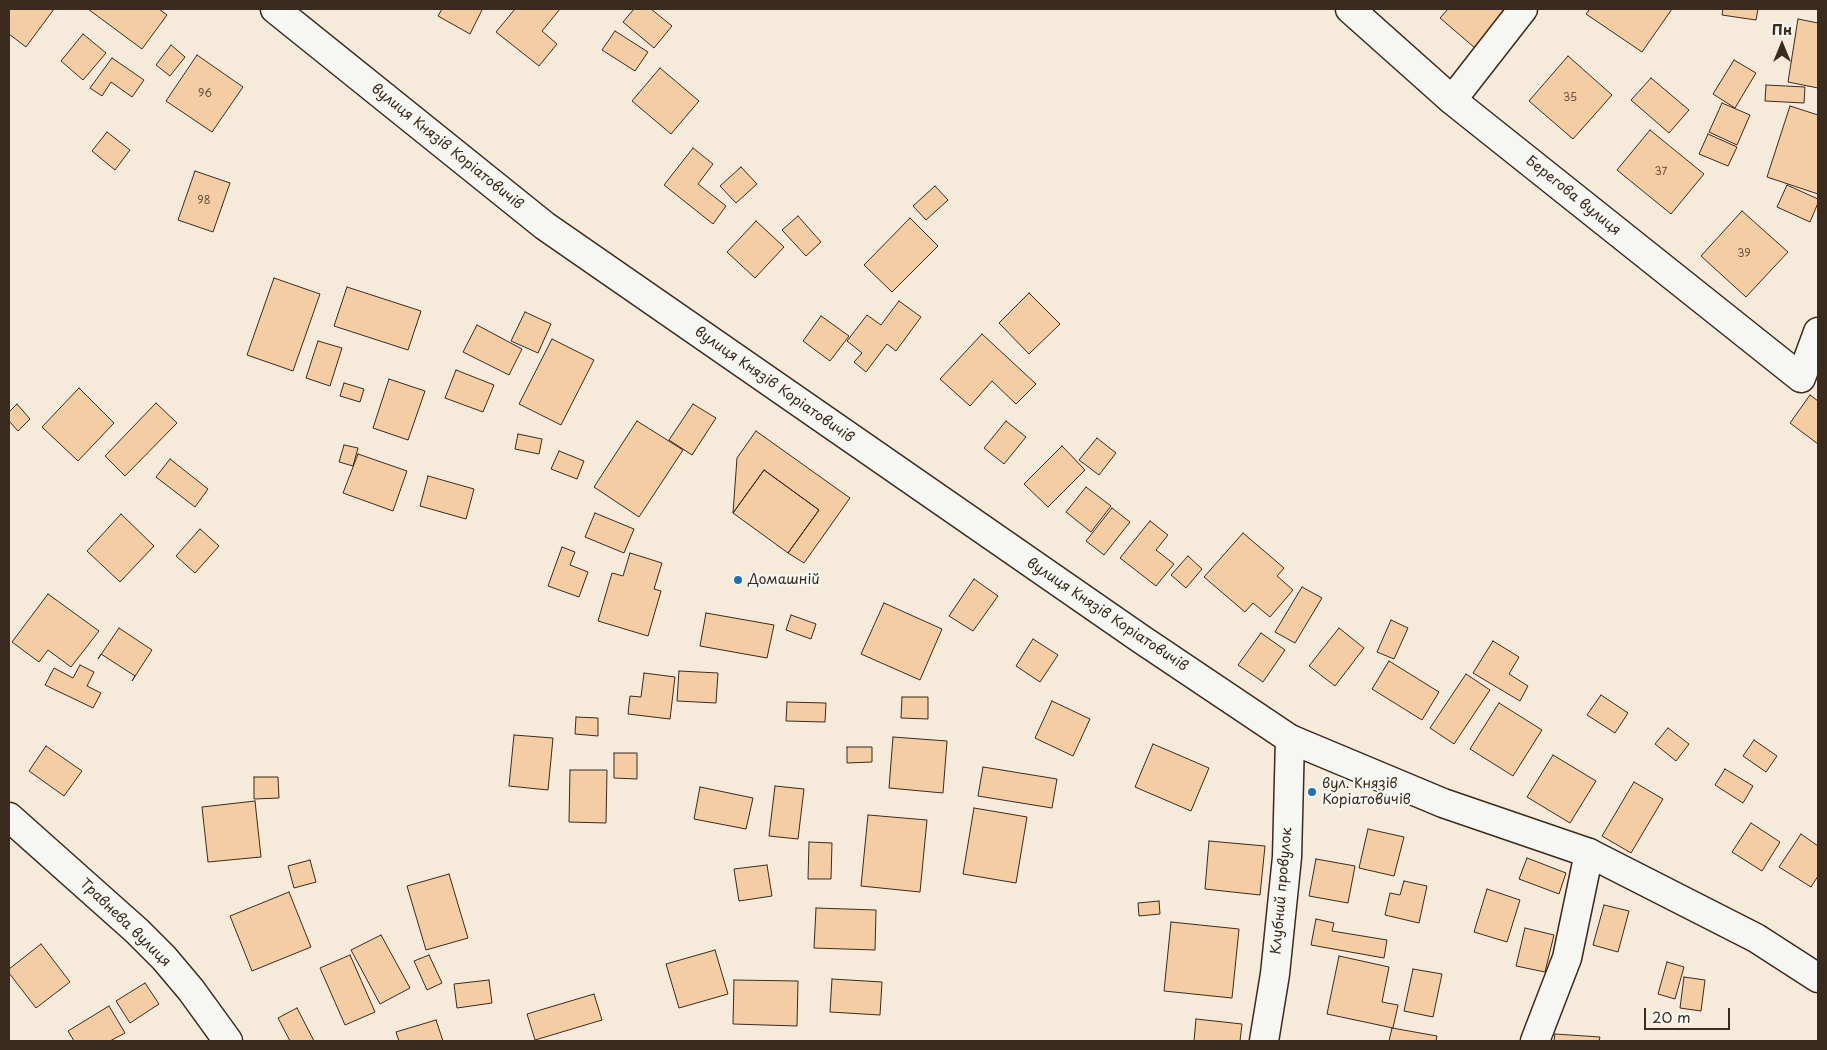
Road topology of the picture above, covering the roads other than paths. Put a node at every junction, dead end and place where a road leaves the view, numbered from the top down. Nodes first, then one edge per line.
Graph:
1 (275, 9) edge
2 (1350, 9) edge
3 (1523, 9) edge
4 (1452, 100) junction
5 (1818, 332) edge
6 (1290, 739) junction
7 (9, 817) edge
8 (1589, 853) junction
9 (1818, 978) edge
10 (228, 1041) edge
11 (1264, 1041) edge
12 (1535, 1041) edge

1 - 6 main road, вулиця Князів Коріатовичів
2 - 4 main road, Берегова вулиця
3 - 4 main road
4 - 5 main road, Берегова вулиця
6 - 8 main road, вулиця Князів Коріатовичів
6 - 11 main road, Клубний провулок
7 - 10 main road, Травнева вулиця
8 - 9 main road, вулиця Князів Коріатовичів
8 - 12 main road

